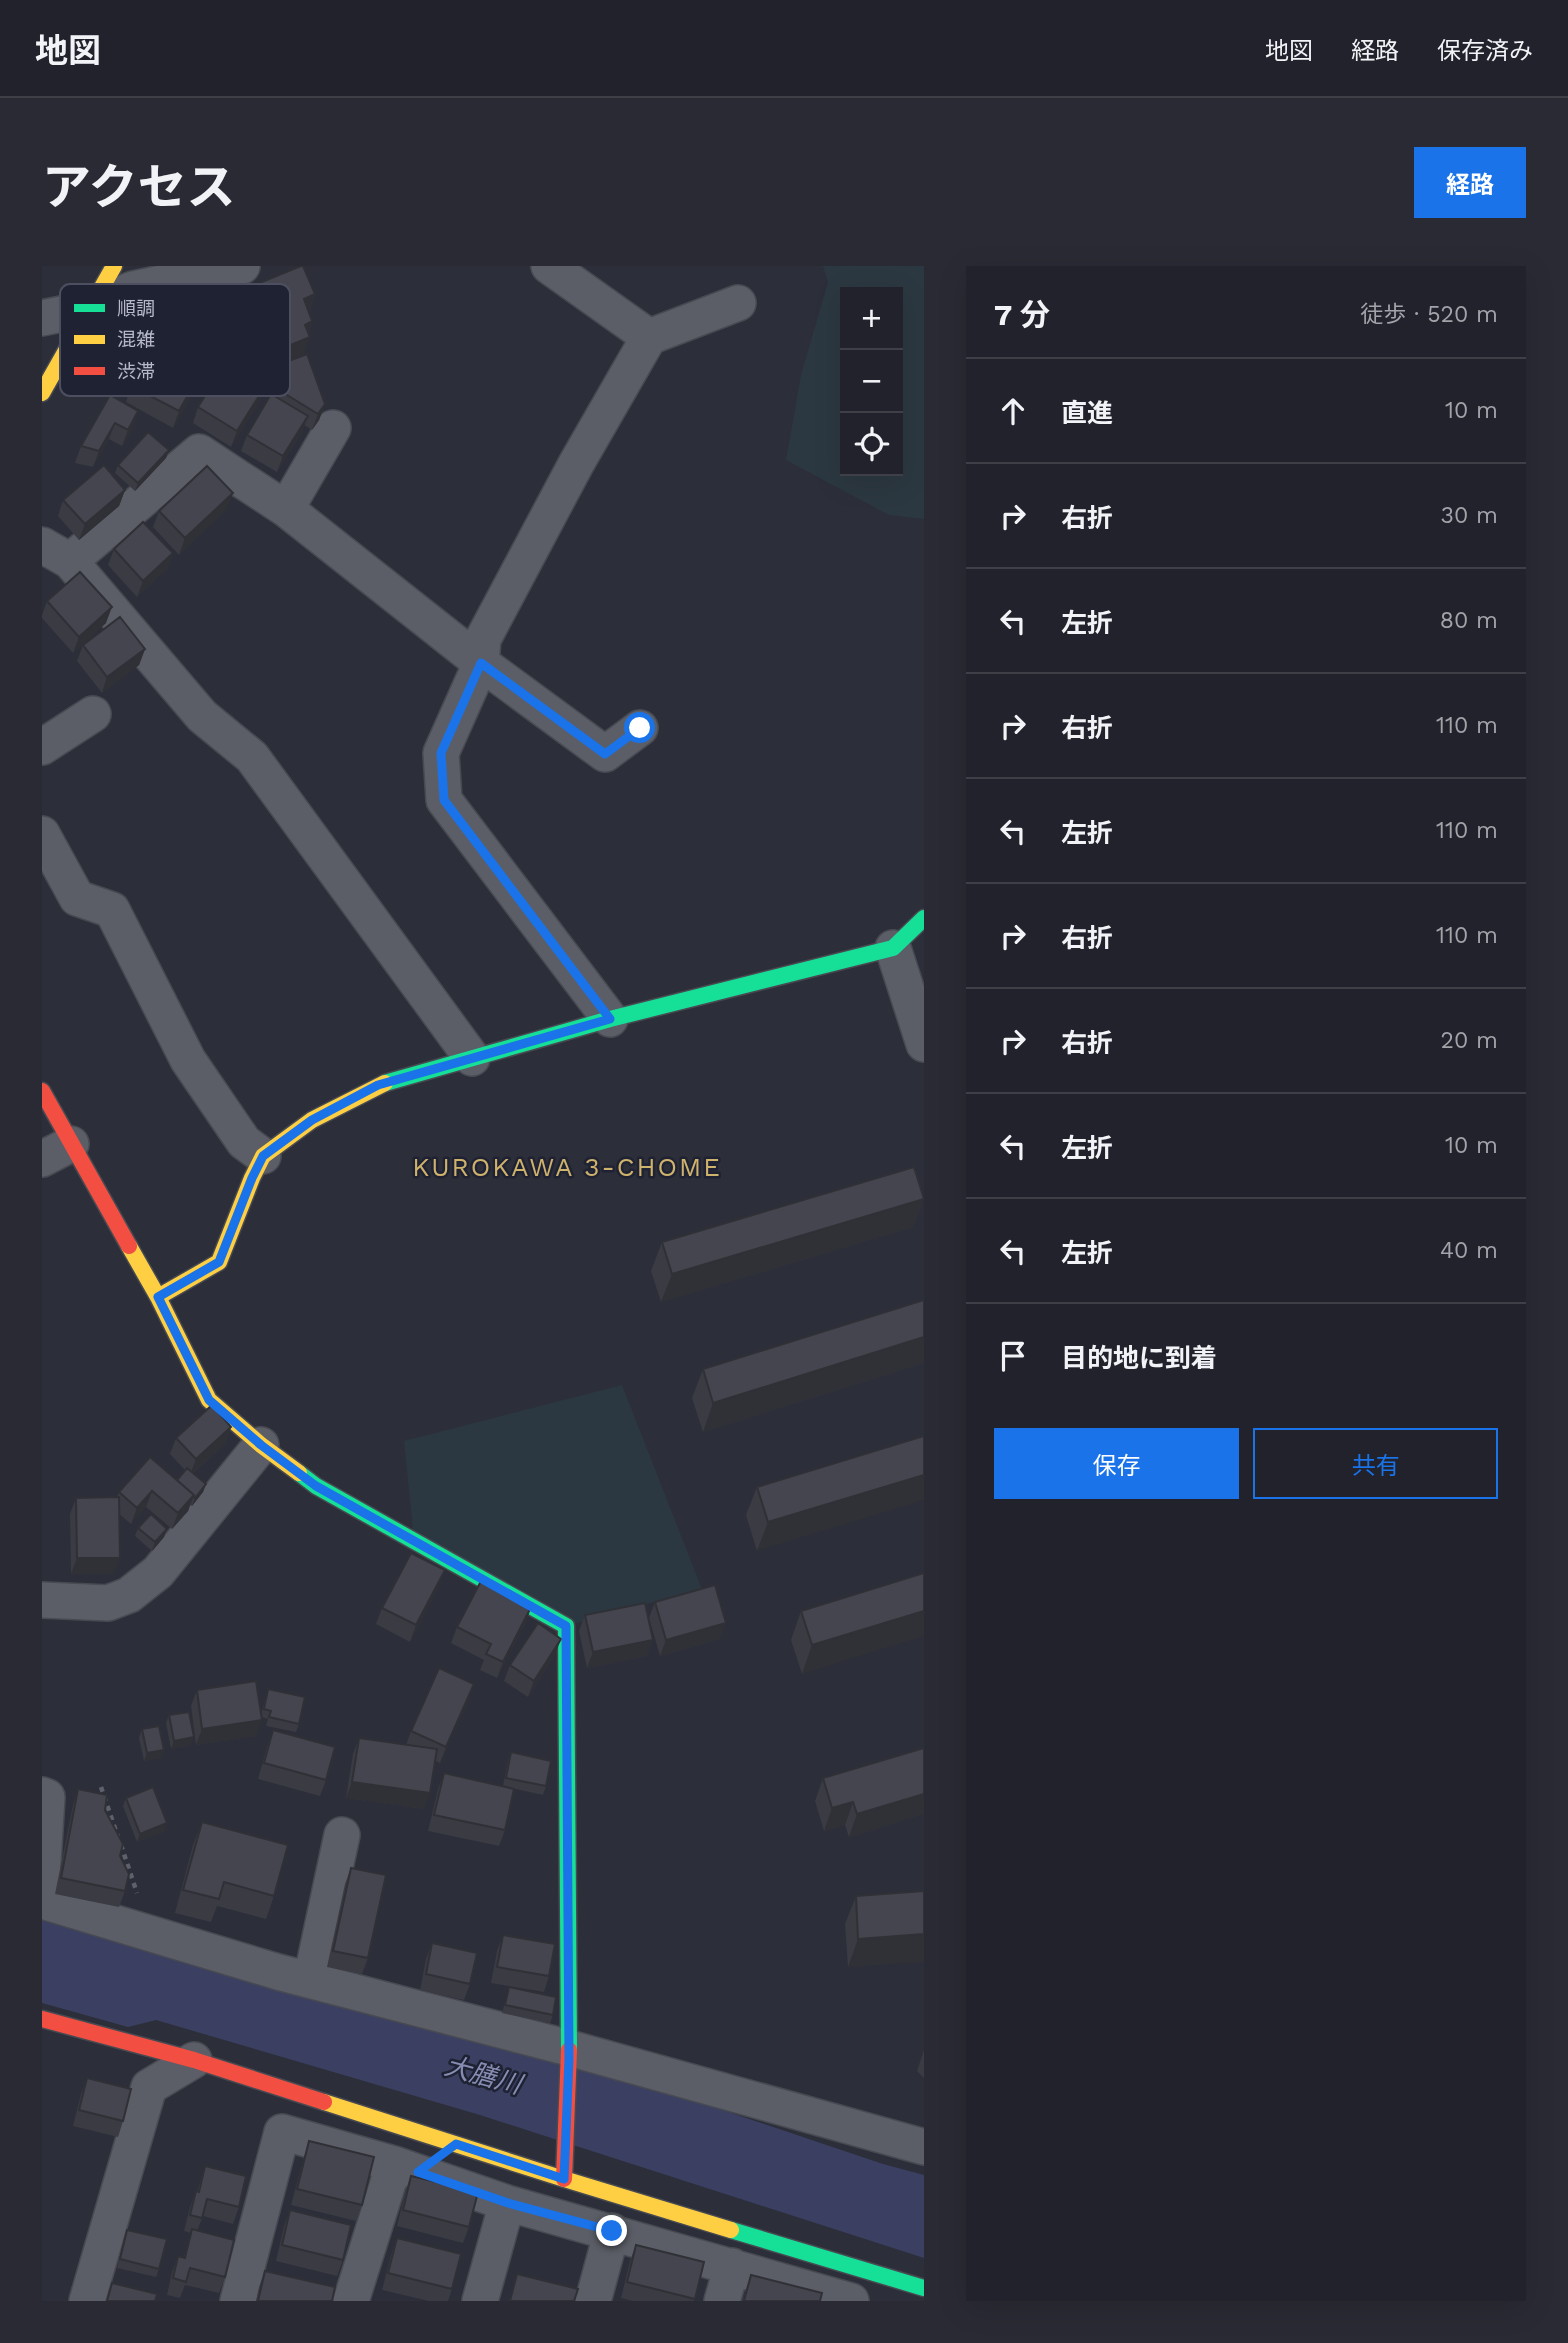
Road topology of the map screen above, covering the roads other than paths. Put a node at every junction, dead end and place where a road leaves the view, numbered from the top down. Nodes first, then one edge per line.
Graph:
1 (114, 266) edge
2 (242, 266) edge
3 (549, 266) edge
4 (104, 284) edge
5 (156, 284) edge
6 (738, 303) dead end
7 (60, 314) edge
8 (42, 318) edge
9 (649, 337) junction
10 (60, 361) edge
11 (42, 393) edge
12 (333, 428) dead end
13 (286, 509) junction
14 (56, 553) edge
15 (481, 663) junction
16 (93, 714) dead end
17 (640, 728) dead end
18 (42, 747) edge
19 (42, 834) edge
20 (924, 918) edge
21 (893, 948) junction
22 (610, 1019) junction
23 (924, 1044) edge
24 (472, 1058) junction
25 (42, 1091) edge
26 (57, 1152) edge
27 (263, 1156) junction
28 (158, 1297) junction
29 (261, 1445) junction
30 (42, 1600) edge
31 (42, 1795) edge
32 (342, 1835) dead end
33 (42, 1878) edge
34 (42, 1900) edge
35 (311, 1980) junction
36 (42, 2019) edge
37 (569, 2054) junction
38 (194, 2060) junction
39 (456, 2144) junction
40 (924, 2147) edge
41 (406, 2168) junction
42 (564, 2179) junction
43 (508, 2203) junction
44 (612, 2231) junction
45 (732, 2266) junction
46 (924, 2288) edge
47 (840, 2300) edge
48 (87, 2301) edge
49 (238, 2301) edge
50 (351, 2301) edge
51 (480, 2301) edge
52 (593, 2301) edge
53 (722, 2301) edge

1 - 4 street
2 - 5 street
3 - 9 street
6 - 9 street
7 - 8 street
9 - 15 street
10 - 11 street
12 - 13 street
13 - 14 street
13 - 15 street
14 - 24 street
15 - 17 street
15 - 22 street
16 - 18 street
19 - 27 street
20 - 21 street
21 - 22 street
21 - 23 street
22 - 24 street
24 - 27 street
25 - 26 street
26 - 28 street
27 - 28 street
28 - 29 street
29 - 30 street
29 - 37 street
31 - 33 street
32 - 35 street
34 - 35 street
35 - 37 street
36 - 38 street
37 - 40 street
37 - 42 street
38 - 39 street
38 - 48 street
39 - 41 street
39 - 42 street
41 - 43 street
41 - 49 street
41 - 50 street
42 - 46 street
43 - 44 street
43 - 51 street
44 - 45 street
44 - 52 street
45 - 47 street
45 - 53 street

